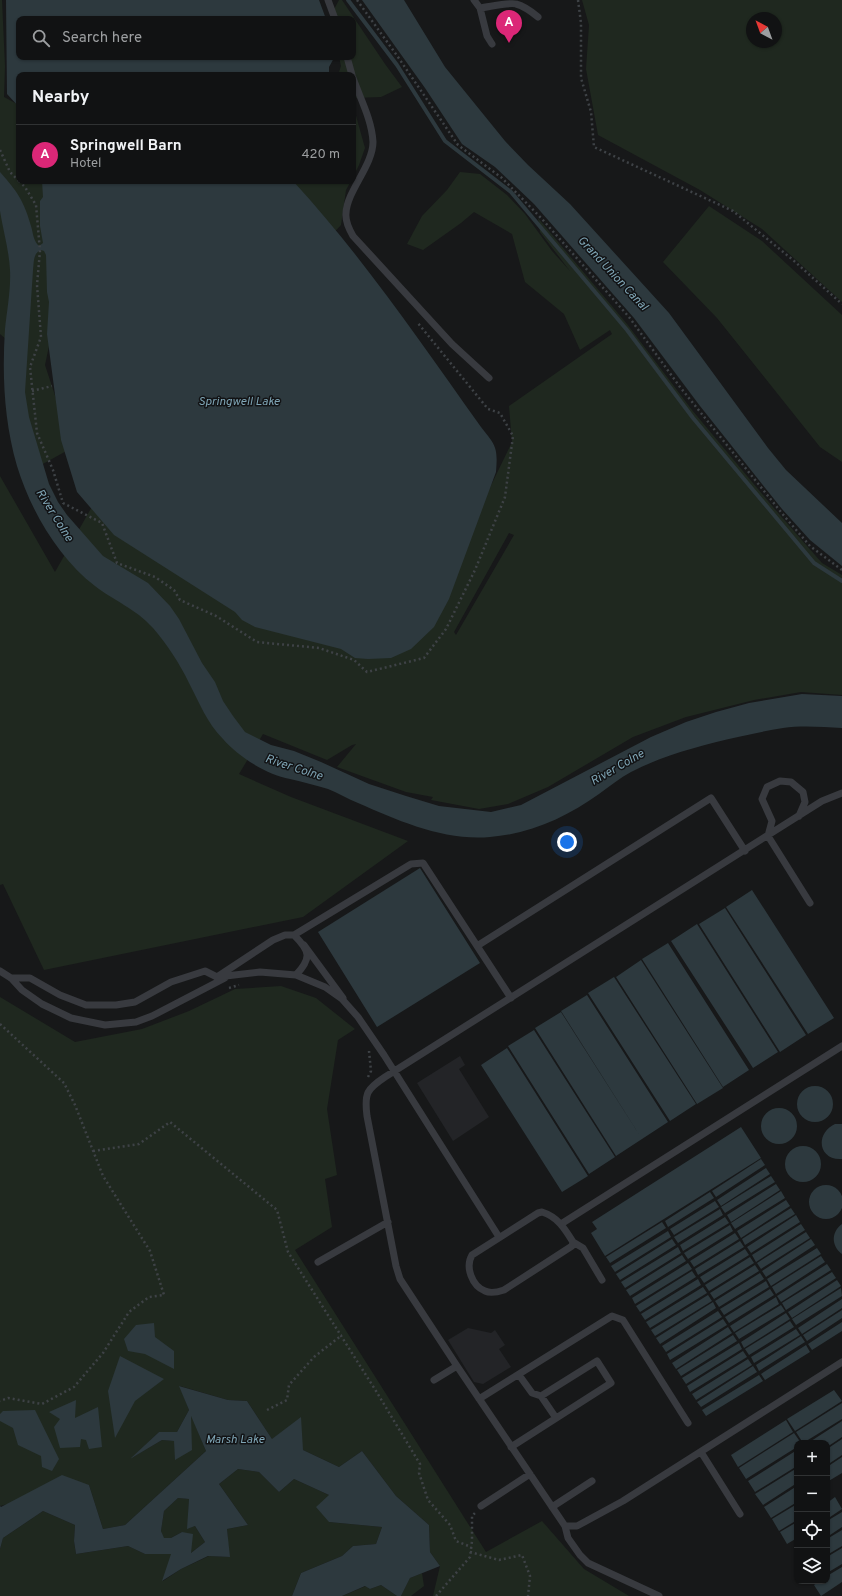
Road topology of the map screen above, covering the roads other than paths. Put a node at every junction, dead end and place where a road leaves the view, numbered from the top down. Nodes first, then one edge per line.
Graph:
1 (328, 0) edge
2 (474, 0) edge
3 (480, 8) junction
4 (335, 16) edge
5 (538, 17) dead end
6 (492, 44) dead end
7 (348, 60) edge
8 (352, 72) edge
9 (356, 85) edge
10 (489, 378) dead end
11 (842, 793) edge
12 (799, 816) junction
13 (768, 836) junction
14 (745, 851) junction
15 (810, 903) dead end
16 (294, 935) junction
17 (304, 945) junction
18 (478, 946) junction
19 (0, 971) edge
20 (296, 975) junction
21 (229, 976) junction
22 (217, 977) junction
23 (11, 978) junction
24 (511, 998) junction
25 (350, 1007) junction
26 (842, 1046) edge
27 (394, 1071) junction
28 (388, 1222) junction
29 (561, 1224) junction
30 (499, 1237) junction
31 (573, 1242) junction
32 (318, 1262) dead end
33 (602, 1280) dead end
34 (842, 1362) edge
35 (457, 1366) junction
36 (519, 1375) junction
37 (434, 1380) dead end
38 (541, 1396) junction
39 (479, 1399) junction
40 (556, 1418) junction
41 (688, 1423) dead end
42 (511, 1447) junction
43 (701, 1452) junction
44 (530, 1474) junction
45 (592, 1481) dead end
46 (481, 1506) road end
47 (552, 1507) junction
48 (740, 1514) dead end
49 (565, 1526) junction
50 (659, 1596) edge

1 - 4 lane
2 - 3 lane
3 - 5 lane
3 - 6 lane
7 - 8 lane
9 - 10 lane
11 - 12 lane
12 - 13 lane
12 - 13 lane
13 - 14 lane
13 - 15 lane
14 - 18 lane
14 - 24 lane
16 - 17 lane
16 - 18 lane
16 - 22 lane
17 - 20 lane
17 - 25 lane
18 - 24 lane
19 - 23 lane
20 - 21 lane
20 - 25 lane
21 - 22 lane
21 - 23 lane
22 - 23 lane
24 - 27 lane
25 - 27 lane
26 - 29 lane
27 - 28 lane
27 - 30 lane
28 - 32 lane
28 - 35 lane
29 - 30 lane
29 - 31 lane
30 - 31 lane
31 - 33 lane
34 - 43 lane
35 - 37 lane
35 - 39 lane
36 - 38 lane
36 - 39 lane
36 - 41 lane
38 - 40 lane
38 - 40 lane
39 - 42 lane
40 - 42 lane
42 - 44 lane
43 - 48 lane
43 - 49 lane
44 - 46 lane
44 - 47 lane
45 - 47 lane
47 - 49 lane
49 - 50 lane

